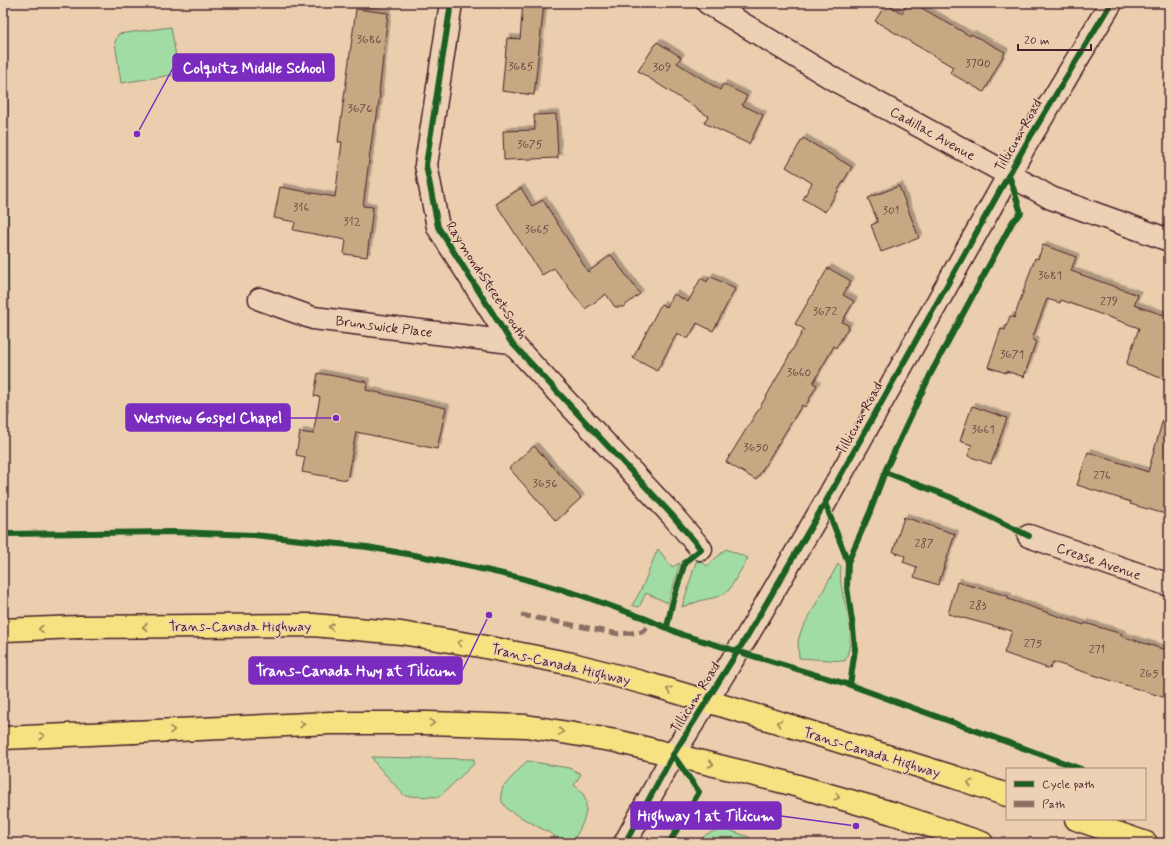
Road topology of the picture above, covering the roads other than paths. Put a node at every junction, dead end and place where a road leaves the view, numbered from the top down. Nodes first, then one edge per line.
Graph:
1 (451, 3) edge
2 (708, 3) edge
3 (1111, 3) edge
4 (736, 10) edge
5 (1009, 175) junction
6 (1169, 240) edge
7 (260, 299) dead end
8 (511, 342) junction
9 (1029, 536) dead end
10 (701, 549) dead end
11 (1169, 585) edge
12 (3, 630) edge
13 (706, 701) junction
14 (3, 738) edge
15 (673, 755) junction
16 (1006, 796) edge
17 (1079, 820) edge
18 (625, 843) edge
19 (982, 843) edge
20 (1146, 843) edge

1 - 8 street, Raymond Street South
2 - 4 street, Cadillac Avenue
3 - 5 street, Tillicum Road
4 - 5 street, Cadillac Avenue
5 - 6 street, Cadillac Avenue
5 - 13 street, Tillicum Road
7 - 8 street, Brunswick Place
8 - 10 street, Raymond Street South
9 - 11 street, Crease Avenue
13 -> 12 highway, Trans-Canada Highway
13 - 15 street, Tillicum Road
16 -> 13 highway, Trans-Canada Highway
14 -> 15 highway
15 - 18 street, Tillicum Road
15 -> 19 highway
17 - 20 highway

